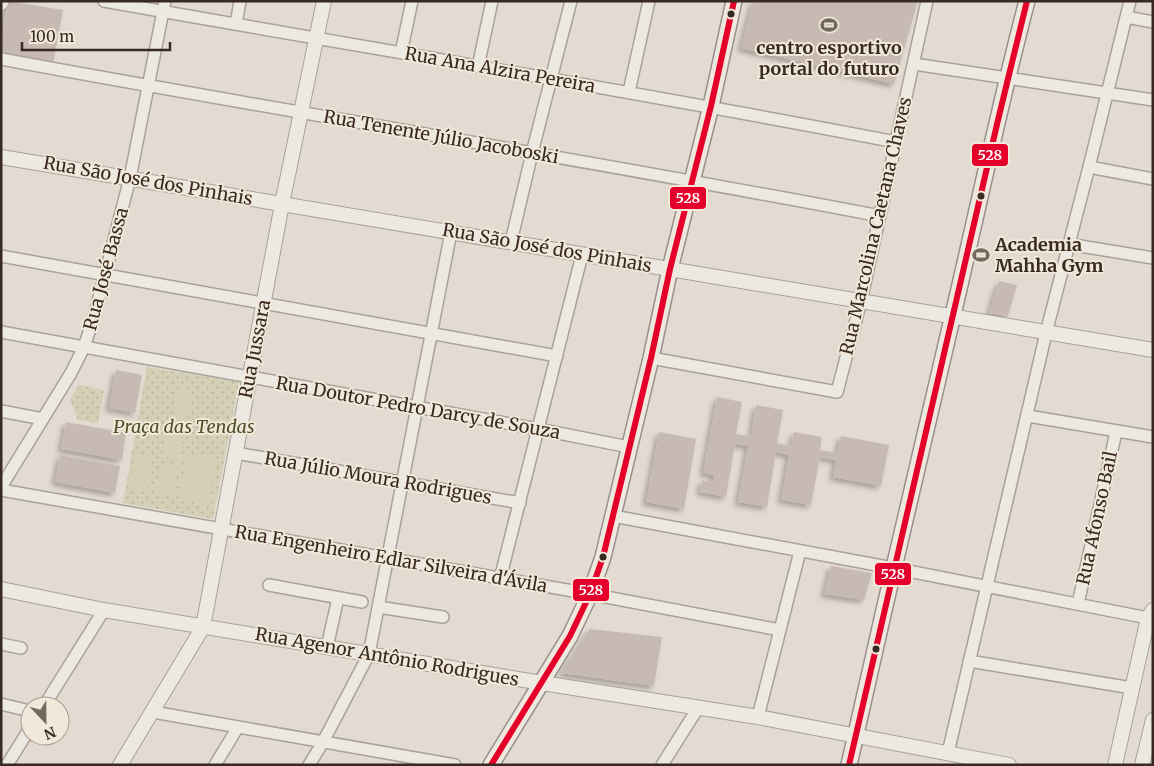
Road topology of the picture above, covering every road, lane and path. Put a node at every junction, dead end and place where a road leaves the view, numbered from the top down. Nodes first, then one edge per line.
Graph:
1 (104, 1) edge
2 (240, 1) edge
3 (324, 1) edge
4 (412, 1) edge
5 (492, 1) edge
6 (571, 1) edge
7 (649, 1) edge
8 (734, 1) edge
9 (928, 1) edge
10 (1027, 1) edge
11 (1130, 1) edge
12 (164, 6) edge
13 (1126, 17) junction
14 (1153, 22) edge
15 (236, 24) junction
16 (316, 38) junction
17 (401, 53) junction
18 (1, 59) edge
19 (914, 64) junction
20 (478, 67) junction
21 (1007, 77) junction
22 (551, 80) junction
23 (148, 86) junction
24 (629, 92) junction
25 (1107, 92) junction
26 (1153, 100) edge
27 (711, 106) junction
28 (301, 113) junction
29 (896, 142) junction
30 (532, 153) junction
31 (1, 157) edge
32 (1090, 167) junction
33 (130, 178) junction
34 (1153, 179) edge
35 (692, 180) junction
36 (282, 204) junction
37 (880, 216) junction
38 (451, 232) junction
39 (511, 242) junction
40 (1068, 244) junction
41 (582, 255) junction
42 (1, 256) edge
43 (1153, 258) edge
44 (670, 269) junction
45 (105, 275) junction
46 (861, 301) junction
47 (264, 302) junction
48 (952, 317) junction
49 (1, 332) edge
50 (432, 332) junction
51 (1046, 333) junction
52 (84, 347) junction
53 (1153, 350) edge
54 (557, 356) junction
55 (651, 358) junction
56 (249, 378) junction
57 (417, 408) junction
58 (1, 411) edge
59 (1028, 416) junction
60 (43, 419) junction
61 (538, 429) junction
62 (1116, 432) junction
63 (1153, 437) edge
64 (629, 447) junction
65 (236, 453) junction
66 (402, 482) junction
67 (1, 489) edge
68 (520, 503) junction
69 (614, 516) junction
70 (222, 529) junction
71 (800, 551) junction
72 (388, 558) junction
73 (892, 568) junction
74 (500, 579) junction
75 (269, 585) dead end
76 (986, 586) junction
77 (1, 589) edge
78 (590, 594) junction
79 (338, 598) junction
80 (362, 602) dead end
81 (1078, 604) junction
82 (378, 606) junction
83 (104, 610) junction
84 (1150, 614) edge
85 (443, 617) dead end
86 (203, 627) junction
87 (780, 630) junction
88 (1, 644) edge
89 (326, 647) junction
90 (20, 648) dead end
91 (369, 654) junction
92 (969, 662) junction
93 (542, 683) junction
94 (1132, 688) junction
95 (50, 696) edge
96 (1, 704) edge
97 (698, 708) junction
98 (20, 709) edge
99 (153, 712) junction
100 (758, 717) junction
101 (1153, 720) edge
102 (238, 727) junction
103 (855, 736) junction
104 (323, 742) junction
105 (20, 744) edge
106 (948, 753) junction
107 (7, 765) edge
108 (120, 765) edge
109 (215, 765) edge
110 (309, 765) edge
111 (455, 765) edge
112 (491, 765) edge
113 (662, 765) edge
114 (844, 765) edge
115 (849, 765) edge
116 (1009, 765) edge
117 (1115, 765) edge
118 (1142, 765) edge

1 - 12 street, Rua Ana Alzira Pereira
2 - 15 street
3 - 16 street, Rua Jussara
4 - 17 street
5 - 20 street
6 - 22 street
7 - 24 street
8 - 27 main road
9 - 19 street, Rua Marcolina Caetana Chaves
10 - 21 main road
11 - 13 street
12 - 15 street, Rua Ana Alzira Pereira
12 - 23 street, Rua José Bassa
13 - 14 street
13 - 25 street
15 - 16 street, Rua Ana Alzira Pereira
16 - 17 street, Rua Ana Alzira Pereira
16 - 28 street, Rua Jussara
17 - 20 street, Rua Ana Alzira Pereira
18 - 23 street, Rua Tenente Júlio Jacoboski
19 - 21 street
19 - 29 street, Rua Marcolina Caetana Chaves
20 - 22 street, Rua Ana Alzira Pereira
21 - 25 street
21 - 48 main road
22 - 24 street, Rua Ana Alzira Pereira
22 - 30 street
23 - 28 street, Rua Tenente Júlio Jacoboski
23 - 33 street, Rua José Bassa
24 - 27 street, Rua Ana Alzira Pereira
25 - 26 street
25 - 32 street
27 - 29 street, Rua Ana Alzira Pereira
27 - 35 main road
28 - 30 street, Rua Tenente Júlio Jacoboski
28 - 36 street, Rua Jussara
29 - 37 street, Rua Marcolina Caetana Chaves
30 - 35 street, Rua Tenente Júlio Jacoboski
30 - 39 street
31 - 33 street, Rua São José dos Pinhais
32 - 34 street
32 - 40 street
33 - 36 street, Rua São José dos Pinhais
33 - 45 street, Rua José Bassa
35 - 37 street, Rua Tenente Júlio Jacoboski
35 - 44 main road
36 - 38 street, Rua São José dos Pinhais
36 - 47 street, Rua Jussara
37 - 46 street, Rua Marcolina Caetana Chaves
38 - 39 street, Rua São José dos Pinhais
38 - 50 street
39 - 41 street, Rua São José dos Pinhais
40 - 43 street
40 - 51 street
41 - 44 street, Rua São José dos Pinhais
41 - 54 street
42 - 45 street
44 - 46 street, Rua São José dos Pinhais
44 - 55 main road
45 - 47 street
45 - 52 street, Rua José Bassa
46 - 48 street, Rua São José dos Pinhais
46 - 55 street, Rua Marcolina Caetana Chaves
47 - 50 street
47 - 56 street, Rua Jussara
48 - 51 street, Rua São José dos Pinhais
48 - 73 main road
49 - 52 street, Rua Doutor Pedro Darcy de Souza
50 - 54 street
50 - 57 street
51 - 53 street, Rua São José dos Pinhais
51 - 59 street
52 - 56 street, Rua Doutor Pedro Darcy de Souza
52 - 60 street, Rua José Bassa
54 - 61 street
55 - 64 main road
56 - 57 street, Rua Doutor Pedro Darcy de Souza
56 - 65 street, Rua Jussara
57 - 61 street, Rua Doutor Pedro Darcy de Souza
57 - 66 street
58 - 60 street
59 - 62 street
59 - 76 street
60 - 67 street, Rua José Bassa
61 - 64 street, Rua Doutor Pedro Darcy de Souza
61 - 68 street
62 - 63 street
62 - 81 street, Rua Afonso Bail
64 - 69 main road
65 - 66 street, Rua Júlio Moura Rodrigues
65 - 70 street, Rua Jussara
66 - 68 street, Rua Júlio Moura Rodrigues
66 - 72 street
67 - 70 street, Rua Engenheiro Edlar Silveira d'Ávila
68 - 74 street
69 - 71 street
69 - 78 main road
70 - 72 street, Rua Engenheiro Edlar Silveira d'Ávila
70 - 86 street, Rua Jussara
71 - 73 street
71 - 87 street
72 - 74 street, Rua Engenheiro Edlar Silveira d'Ávila
72 - 82 street
73 - 76 street
73 - 103 main road
74 - 78 street, Rua Engenheiro Edlar Silveira d'Ávila
75 - 79 street
76 - 81 street
76 - 92 street
77 - 83 street, Rua Agenor Antônio Rodrigues
78 - 87 street, Rua Engenheiro Edlar Silveira d'Ávila
78 - 93 main road
79 - 80 street
79 - 89 street
81 - 84 street
82 - 85 street
82 - 91 street
83 - 86 street, Rua Agenor Antônio Rodrigues
83 - 95 street
84 - 94 street
86 - 89 street, Rua Agenor Antônio Rodrigues
86 - 99 street, Rua Jussara
87 - 100 street
88 - 90 street
89 - 91 street, Rua Agenor Antônio Rodrigues
91 - 93 street, Rua Agenor Antônio Rodrigues
91 - 104 street
92 - 94 street
92 - 106 street
93 - 97 street, Rua Agenor Antônio Rodrigues
93 - 112 main road
94 - 117 street
96 - 98 street
97 - 100 street, Rua Agenor Antônio Rodrigues
97 - 113 street
99 - 102 street
99 - 108 street, Rua Jussara
100 - 103 street, Rua Agenor Antônio Rodrigues
101 - 118 street
102 - 104 street
102 - 109 street
103 - 106 street, Rua Agenor Antônio Rodrigues
103 - 114 main road
103 - 115 main road
104 - 110 street
104 - 111 street
105 - 107 street
106 - 116 street, Rua Agenor Antônio Rodrigues

